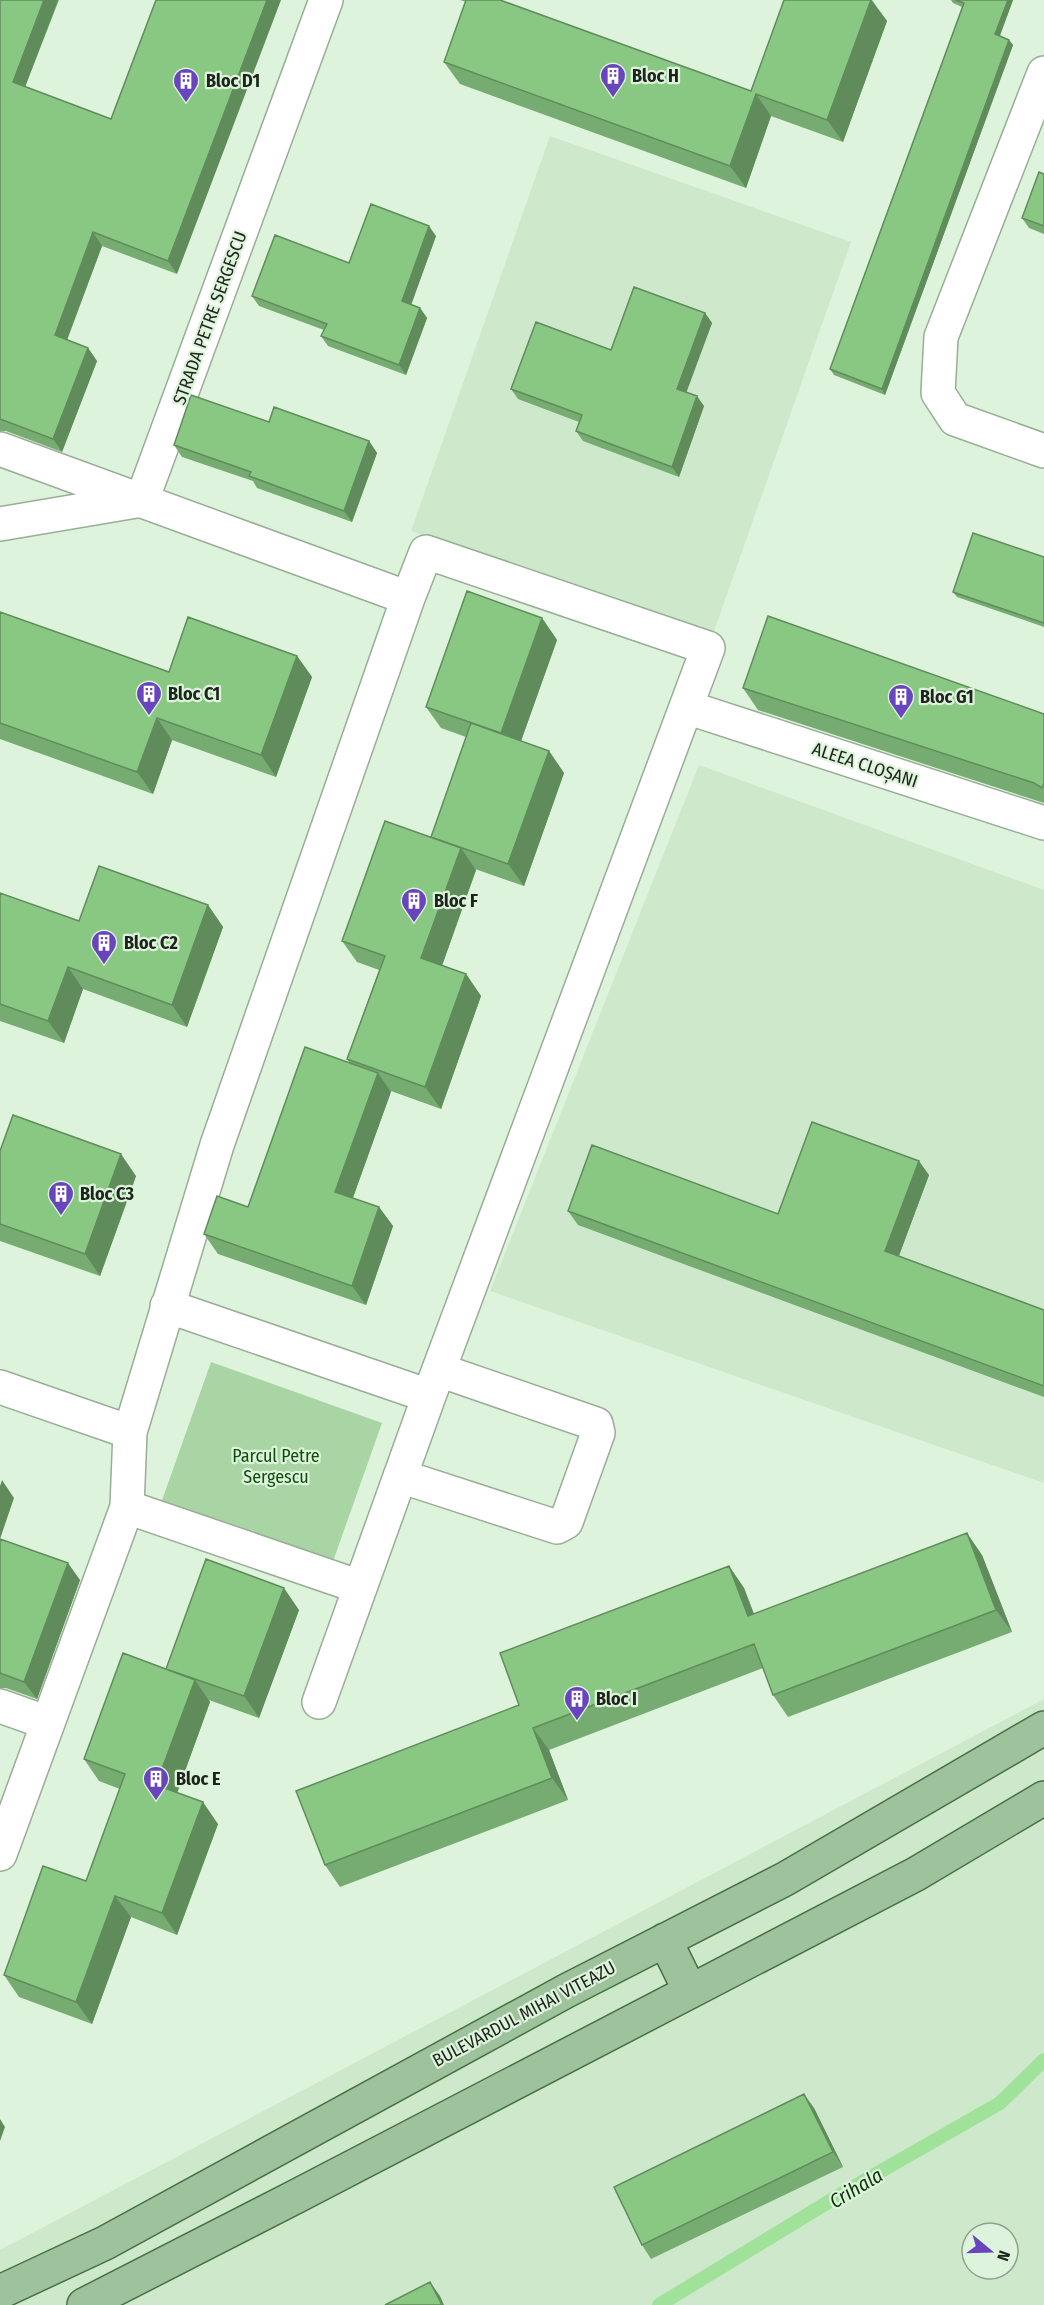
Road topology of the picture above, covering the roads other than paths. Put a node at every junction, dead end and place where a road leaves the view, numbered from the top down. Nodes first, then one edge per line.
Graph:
1 (326, 0) edge
2 (1044, 73) edge
3 (0, 449) edge
4 (1044, 451) edge
5 (142, 500) junction
6 (0, 524) edge
7 (408, 598) junction
8 (686, 707) junction
9 (1044, 824) edge
10 (167, 1306) junction
11 (434, 1383) junction
12 (0, 1387) edge
13 (130, 1432) junction
14 (400, 1476) junction
15 (126, 1507) junction
16 (360, 1587) junction
17 (319, 1702) dead end
18 (0, 1706) edge
19 (48, 1722) junction
20 (1044, 1728) edge
21 (1044, 1798) edge
22 (0, 1854) edge
23 (665, 1940) junction
24 (690, 1991) junction
25 (0, 2292) edge
26 (84, 2305) edge

1 - 5 street, STRADA PETRE SERGESCU
2 - 4 street
3 - 5 street
5 - 6 street
5 - 7 street
7 - 8 street
7 - 10 street
8 - 9 street, ALEEA CLOȘANI
8 - 11 street
10 - 11 street
10 - 13 street
11 - 14 street
11 - 14 street
12 - 13 street
13 - 15 street
14 - 16 street
15 - 16 street
15 - 19 street
16 - 17 street
18 - 19 street
19 - 22 street
20 - 23 main road, BULEVARDUL MIHAI VITEAZU
21 - 24 main road
23 - 24 main road
23 - 25 main road, BULEVARDUL MIHAI VITEAZU
24 - 26 main road

